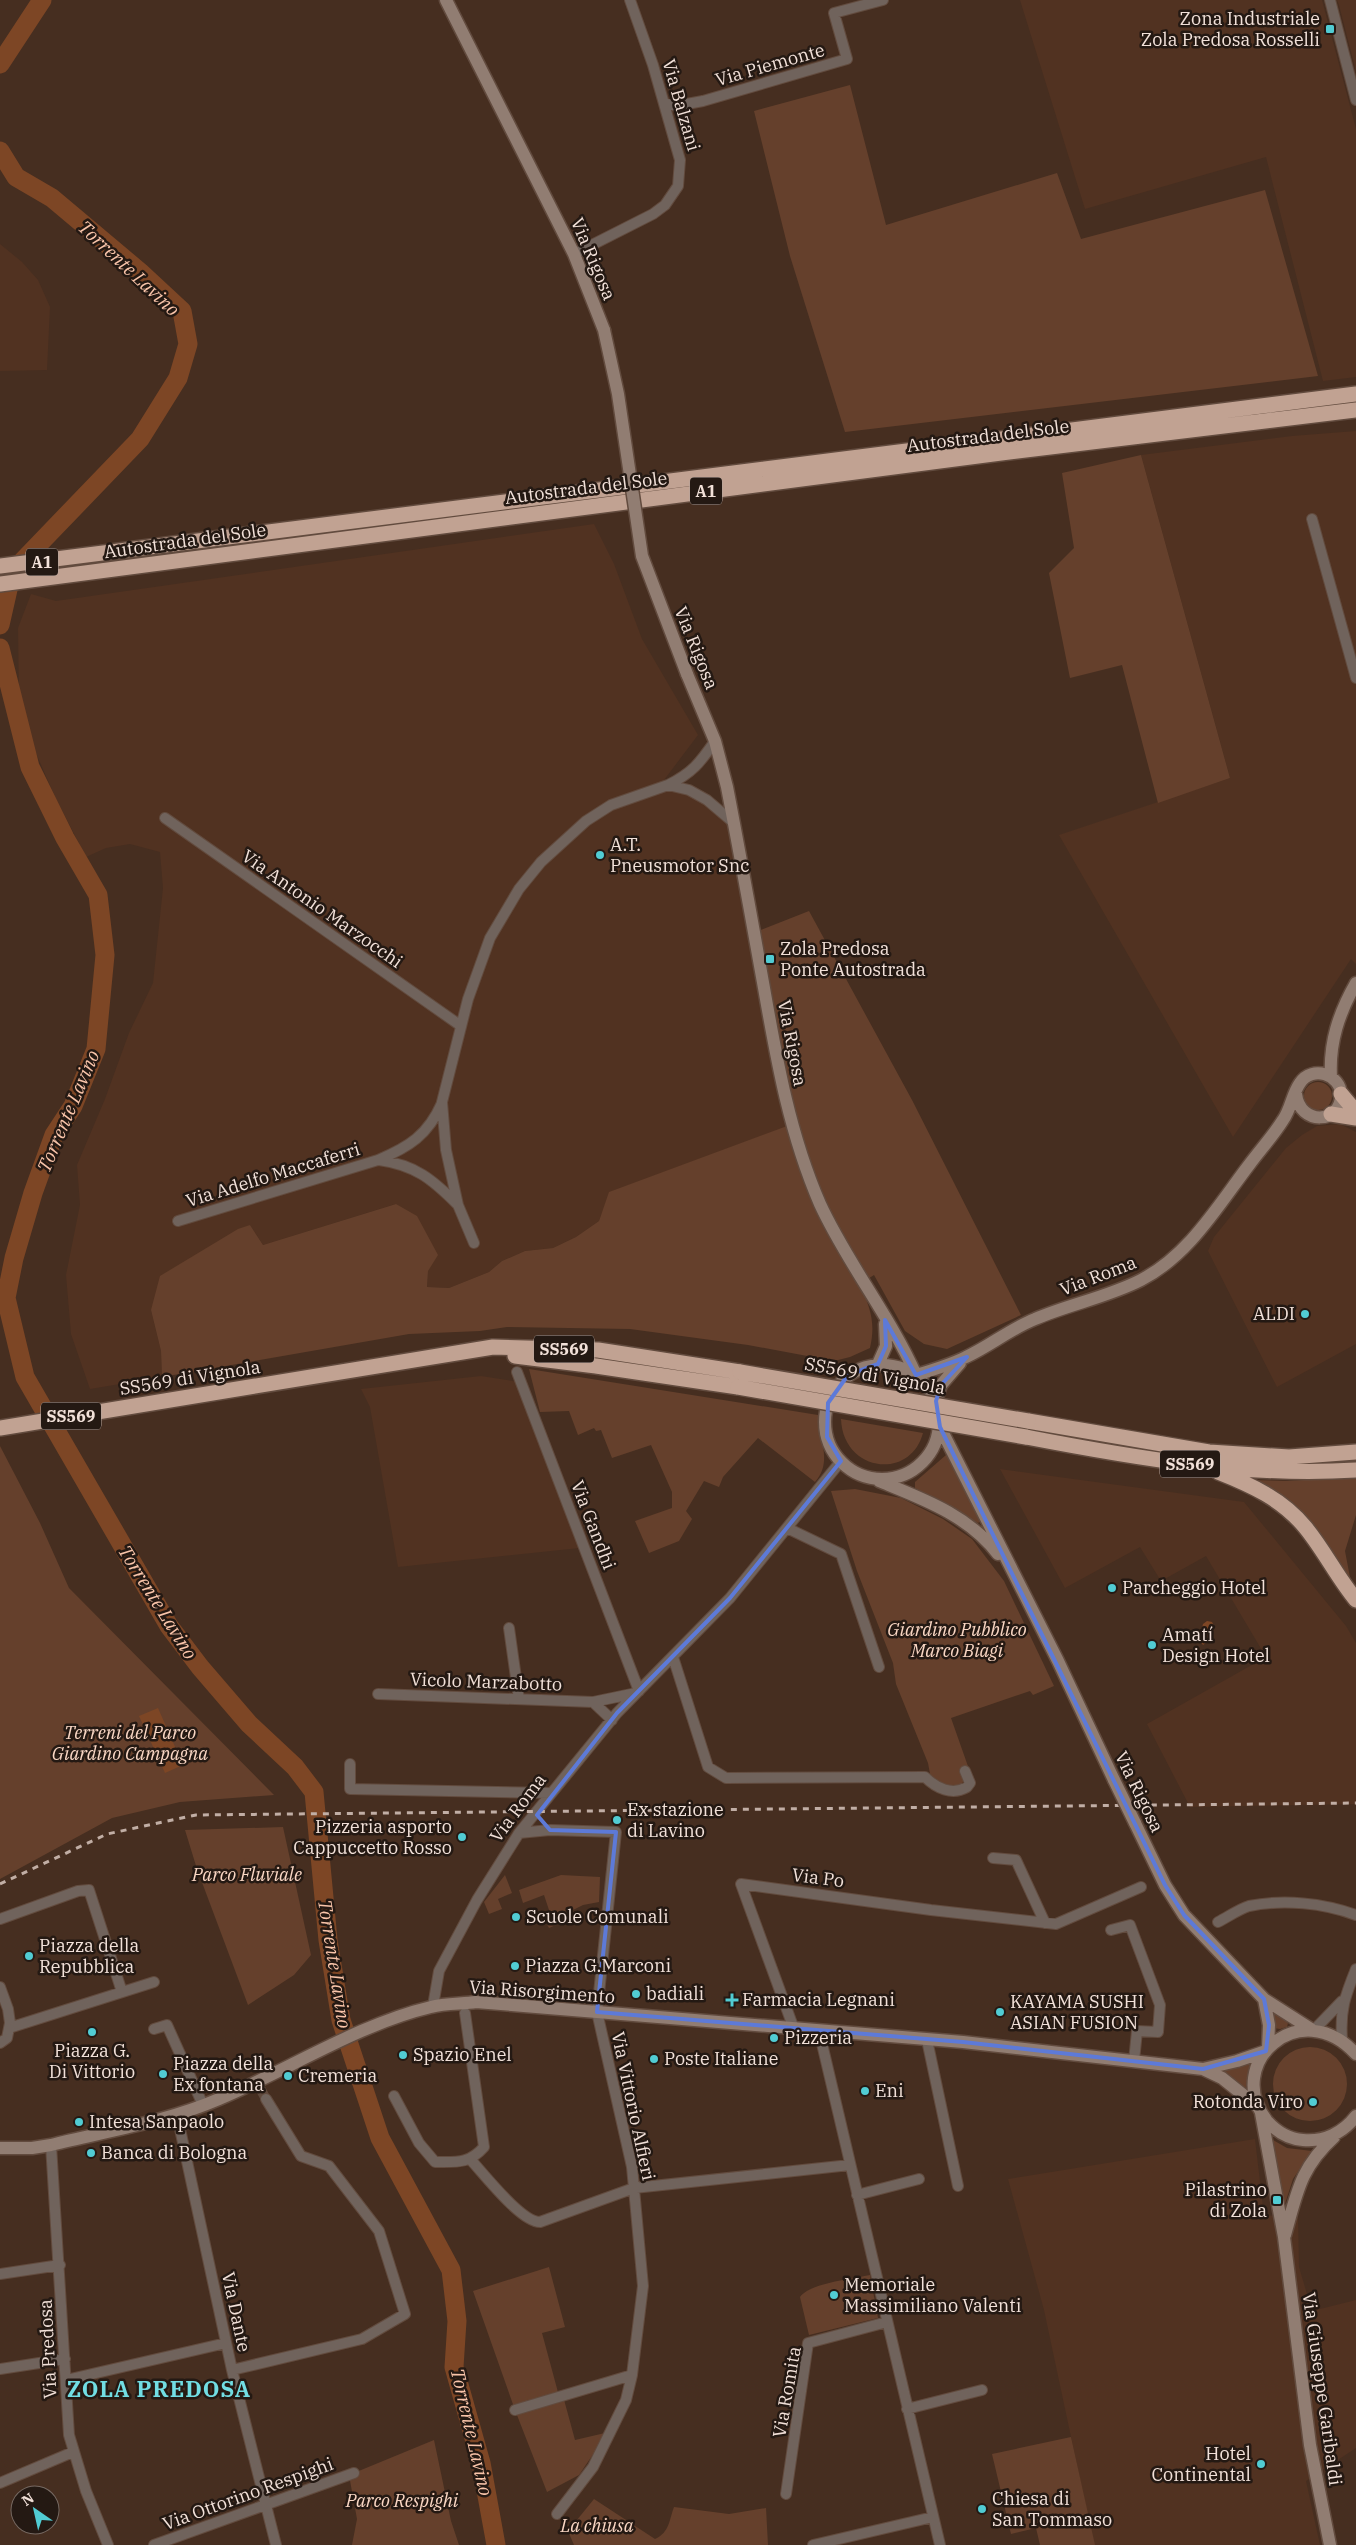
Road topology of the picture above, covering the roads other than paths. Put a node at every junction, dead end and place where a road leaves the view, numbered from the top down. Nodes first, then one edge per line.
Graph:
1 (446, 0) edge
2 (630, 0) edge
3 (883, 0) edge
4 (1330, 0) edge
5 (1356, 100) edge
6 (664, 102) junction
7 (574, 254) junction
8 (1356, 394) edge
9 (1356, 410) edge
10 (1312, 519) dead end
11 (0, 566) edge
12 (0, 584) edge
13 (1356, 678) edge
14 (715, 741) junction
15 (668, 785) junction
16 (165, 818) dead end
17 (734, 823) junction
18 (1356, 987) edge
19 (461, 1026) junction
20 (1331, 1045) junction
21 (1311, 1074) junction
22 (1331, 1077) junction
23 (1296, 1094) junction
24 (1341, 1094) junction
25 (442, 1102) junction
26 (1356, 1112) edge
27 (1331, 1114) junction
28 (1311, 1116) junction
29 (1356, 1118) edge
30 (1276, 1130) junction
31 (378, 1160) junction
32 (458, 1205) junction
33 (178, 1221) dead end
34 (474, 1243) dead end
35 (885, 1320) junction
36 (968, 1356) junction
37 (878, 1364) junction
38 (387, 1365) junction
39 (516, 1372) dead end
40 (916, 1375) junction
41 (936, 1401) junction
42 (940, 1427) junction
43 (0, 1428) edge
44 (1356, 1443) edge
45 (1356, 1452) edge
46 (1289, 1458) junction
47 (841, 1462) junction
48 (1205, 1466) junction
49 (1356, 1470) edge
50 (872, 1478) junction
51 (787, 1528) junction
52 (1016, 1578) junction
53 (1356, 1600) edge
54 (509, 1628) dead end
55 (673, 1657) junction
56 (879, 1667) dead end
57 (638, 1692) junction
58 (378, 1694) dead end
59 (519, 1700) junction
60 (594, 1702) junction
61 (612, 1720) junction
62 (350, 1764) dead end
63 (965, 1771) dead end
64 (552, 1793) junction
65 (536, 1814) junction
66 (550, 1830) junction
67 (519, 1833) junction
68 (993, 1858) dead end
69 (1141, 1888) dead end
70 (1356, 1915) edge
71 (0, 1919) edge
72 (1218, 1922) dead end
73 (1045, 1923) junction
74 (1111, 1930) dead end
75 (1356, 1969) edge
76 (154, 1982) dead end
77 (0, 1987) edge
78 (122, 1992) junction
79 (1264, 1999) junction
80 (1343, 2000) junction
81 (432, 2006) junction
82 (597, 2012) junction
83 (465, 2013) dead end
84 (9, 2028) junction
85 (154, 2029) dead end
86 (1312, 2029) junction
87 (794, 2030) junction
88 (819, 2031) junction
89 (927, 2040) junction
90 (1343, 2040) junction
91 (0, 2043) edge
92 (1356, 2048) edge
93 (1267, 2050) junction
94 (1356, 2054) edge
95 (1134, 2061) junction
96 (1203, 2069) junction
97 (394, 2096) dead end
98 (266, 2099) tunnel mouth
99 (203, 2105) junction
100 (1259, 2110) junction
101 (177, 2114) junction
102 (1356, 2117) edge
103 (1341, 2132) junction
104 (51, 2145) junction
105 (0, 2148) edge
106 (470, 2159) junction
107 (850, 2165) junction
108 (919, 2179) dead end
109 (958, 2186) dead end
110 (634, 2188) junction
111 (857, 2195) junction
112 (1284, 2237) junction
113 (60, 2265) junction
114 (0, 2274) edge
115 (886, 2322) junction
116 (226, 2343) junction
117 (65, 2359) junction
118 (0, 2369) edge
119 (232, 2370) junction
120 (632, 2375) junction
121 (66, 2380) junction
122 (982, 2390) dead end
123 (907, 2409) junction
124 (514, 2410) dead end
125 (73, 2452) junction
126 (354, 2473) dead end
127 (0, 2483) edge
128 (786, 2494) dead end
129 (266, 2505) junction
130 (556, 2514) dead end
131 (933, 2517) junction
132 (108, 2545) edge
133 (154, 2545) edge
134 (276, 2545) edge
135 (813, 2545) edge
136 (940, 2545) edge
137 (1330, 2545) edge

1 - 7 main road, Via Rigosa
2 - 6 street, Via Balzani
3 - 6 street, Via Piemonte
4 - 5 street
6 - 7 street, Via Balzani
7 - 14 main road, Via Rigosa, bridge
8 - 11 highway, Autostrada del Sole / A1
9 - 12 highway, Autostrada del Sole / A1
10 - 13 street
14 - 15 street
14 - 17 main road, Via Rigosa
15 - 17 street
15 - 19 street
16 - 19 street, Via Antonio Marzocchi
17 - 35 main road, Via Rigosa
18 - 20 main road, Via Roma
19 - 25 street
20 - 21 main road, Via Roma
20 - 22 main road, Via Roma
21 - 22 main road
21 - 23 main road, Via Roma
22 - 24 main road
23 - 28 main road
23 - 30 main road, Via Roma
24 - 26 highway
24 - 27 main road
25 - 31 street, Via Adelfo Maccaferri
25 - 32 street
27 - 28 main road
27 - 29 highway
28 - 30 main road
30 - 36 main road, Via Roma
31 - 32 street, Via Adelfo Maccaferri
31 - 33 street, Via Adelfo Maccaferri
32 - 34 street
35 - 37 main road, Via Rigosa
35 - 40 main road, Via Rigosa
36 - 40 main road, Via Roma
36 - 41 main road, Via Roma
37 - 40 main road
37 - 47 main road
38 - 43 highway, SS569 di Vignola / SS569
38 - 46 highway, SS569 di Vignola / SS569, bridge
38 - 48 highway, SS569 di Vignola / SS569, bridge
39 - 57 street, Via Gandhi
40 - 41 main road
41 - 42 main road
42 - 50 main road
42 - 52 main road, Via Rigosa
44 - 46 highway
45 - 46 highway, SS569 di Vignola / SS569
47 - 50 main road
47 - 51 street, Via Roma
48 - 49 highway, SS569 di Vignola / SS569
48 - 53 highway
50 - 52 main road, Via Rigosa
51 - 55 street, Via Roma
51 - 56 street
52 - 79 main road, Via Rigosa, bridge
54 - 59 street
55 - 57 street, Via Roma
55 - 63 street
57 - 60 street, Vicolo Marzabotto
57 - 61 street, Via Roma
58 - 59 street, Vicolo Marzabotto
59 - 60 street, Vicolo Marzabotto
60 - 61 street
61 - 64 street, Via Roma
62 - 64 street
64 - 65 street, Via Roma
65 - 66 street
65 - 67 street, Via Roma
66 - 67 street
66 - 82 street, Via Vittorio Alfieri
67 - 81 street, Via Roma
68 - 73 street
69 - 73 street, Via Po
70 - 72 street
71 - 78 street
73 - 87 street, Via Po
74 - 95 street
75 - 80 street
76 - 78 street
77 - 84 street
78 - 84 street
79 - 86 main road, Via Rigosa
79 - 93 main road
80 - 86 street
80 - 90 street
81 - 82 main road, Via Risorgimento
81 - 99 main road, Via Risorgimento
82 - 87 main road, Via Risorgimento
82 - 110 street, Via Vittorio Alfieri
83 - 106 street, Via Risorgimento
84 - 91 street
85 - 99 street
86 - 90 main road, Via Rigosa
86 - 93 main road, Via Risorgimento
87 - 88 main road, Via Risorgimento
88 - 89 main road, Via Risorgimento
88 - 107 street
89 - 95 main road, Via Risorgimento
89 - 109 street
90 - 92 main road
90 - 94 main road
93 - 96 main road, Via Risorgimento
93 - 100 main road, Via Giuseppe Garibaldi
95 - 96 main road, Via Risorgimento
96 - 100 main road, Via Risorgimento
97 - 106 street
98 - 119 street
99 - 101 main road, Via Risorgimento
100 - 103 main road, Via Risorgimento
100 - 112 main road, Via Giuseppe Garibaldi
101 - 104 main road, Via Risorgimento
101 - 116 street, Via Dante
102 - 103 main road, Via Giuseppe Garibaldi
103 - 112 main road, Via Giuseppe Garibaldi
104 - 105 main road, Via Risorgimento
104 - 113 street, Via Predosa
106 - 110 street
107 - 110 street
107 - 111 street
108 - 111 street
110 - 120 street, Via Vittorio Alfieri
111 - 115 street
112 - 137 main road, Via Giuseppe Garibaldi
113 - 114 street
113 - 117 street, Via Predosa
115 - 123 street
115 - 128 street, Via Romita
116 - 119 street, Via Dante
116 - 121 street
117 - 118 street
117 - 121 street, Via Predosa
119 - 129 street, Via Dante
120 - 124 street
120 - 130 street, Via Vittorio Alfieri
121 - 125 street, Via Predosa
122 - 123 street
123 - 131 street
125 - 127 street
125 - 132 street, Via Predosa
126 - 129 street, Via Ottorino Respighi
129 - 133 street, Via Ottorino Respighi
129 - 134 street, Via Dante
131 - 135 street
131 - 136 street

